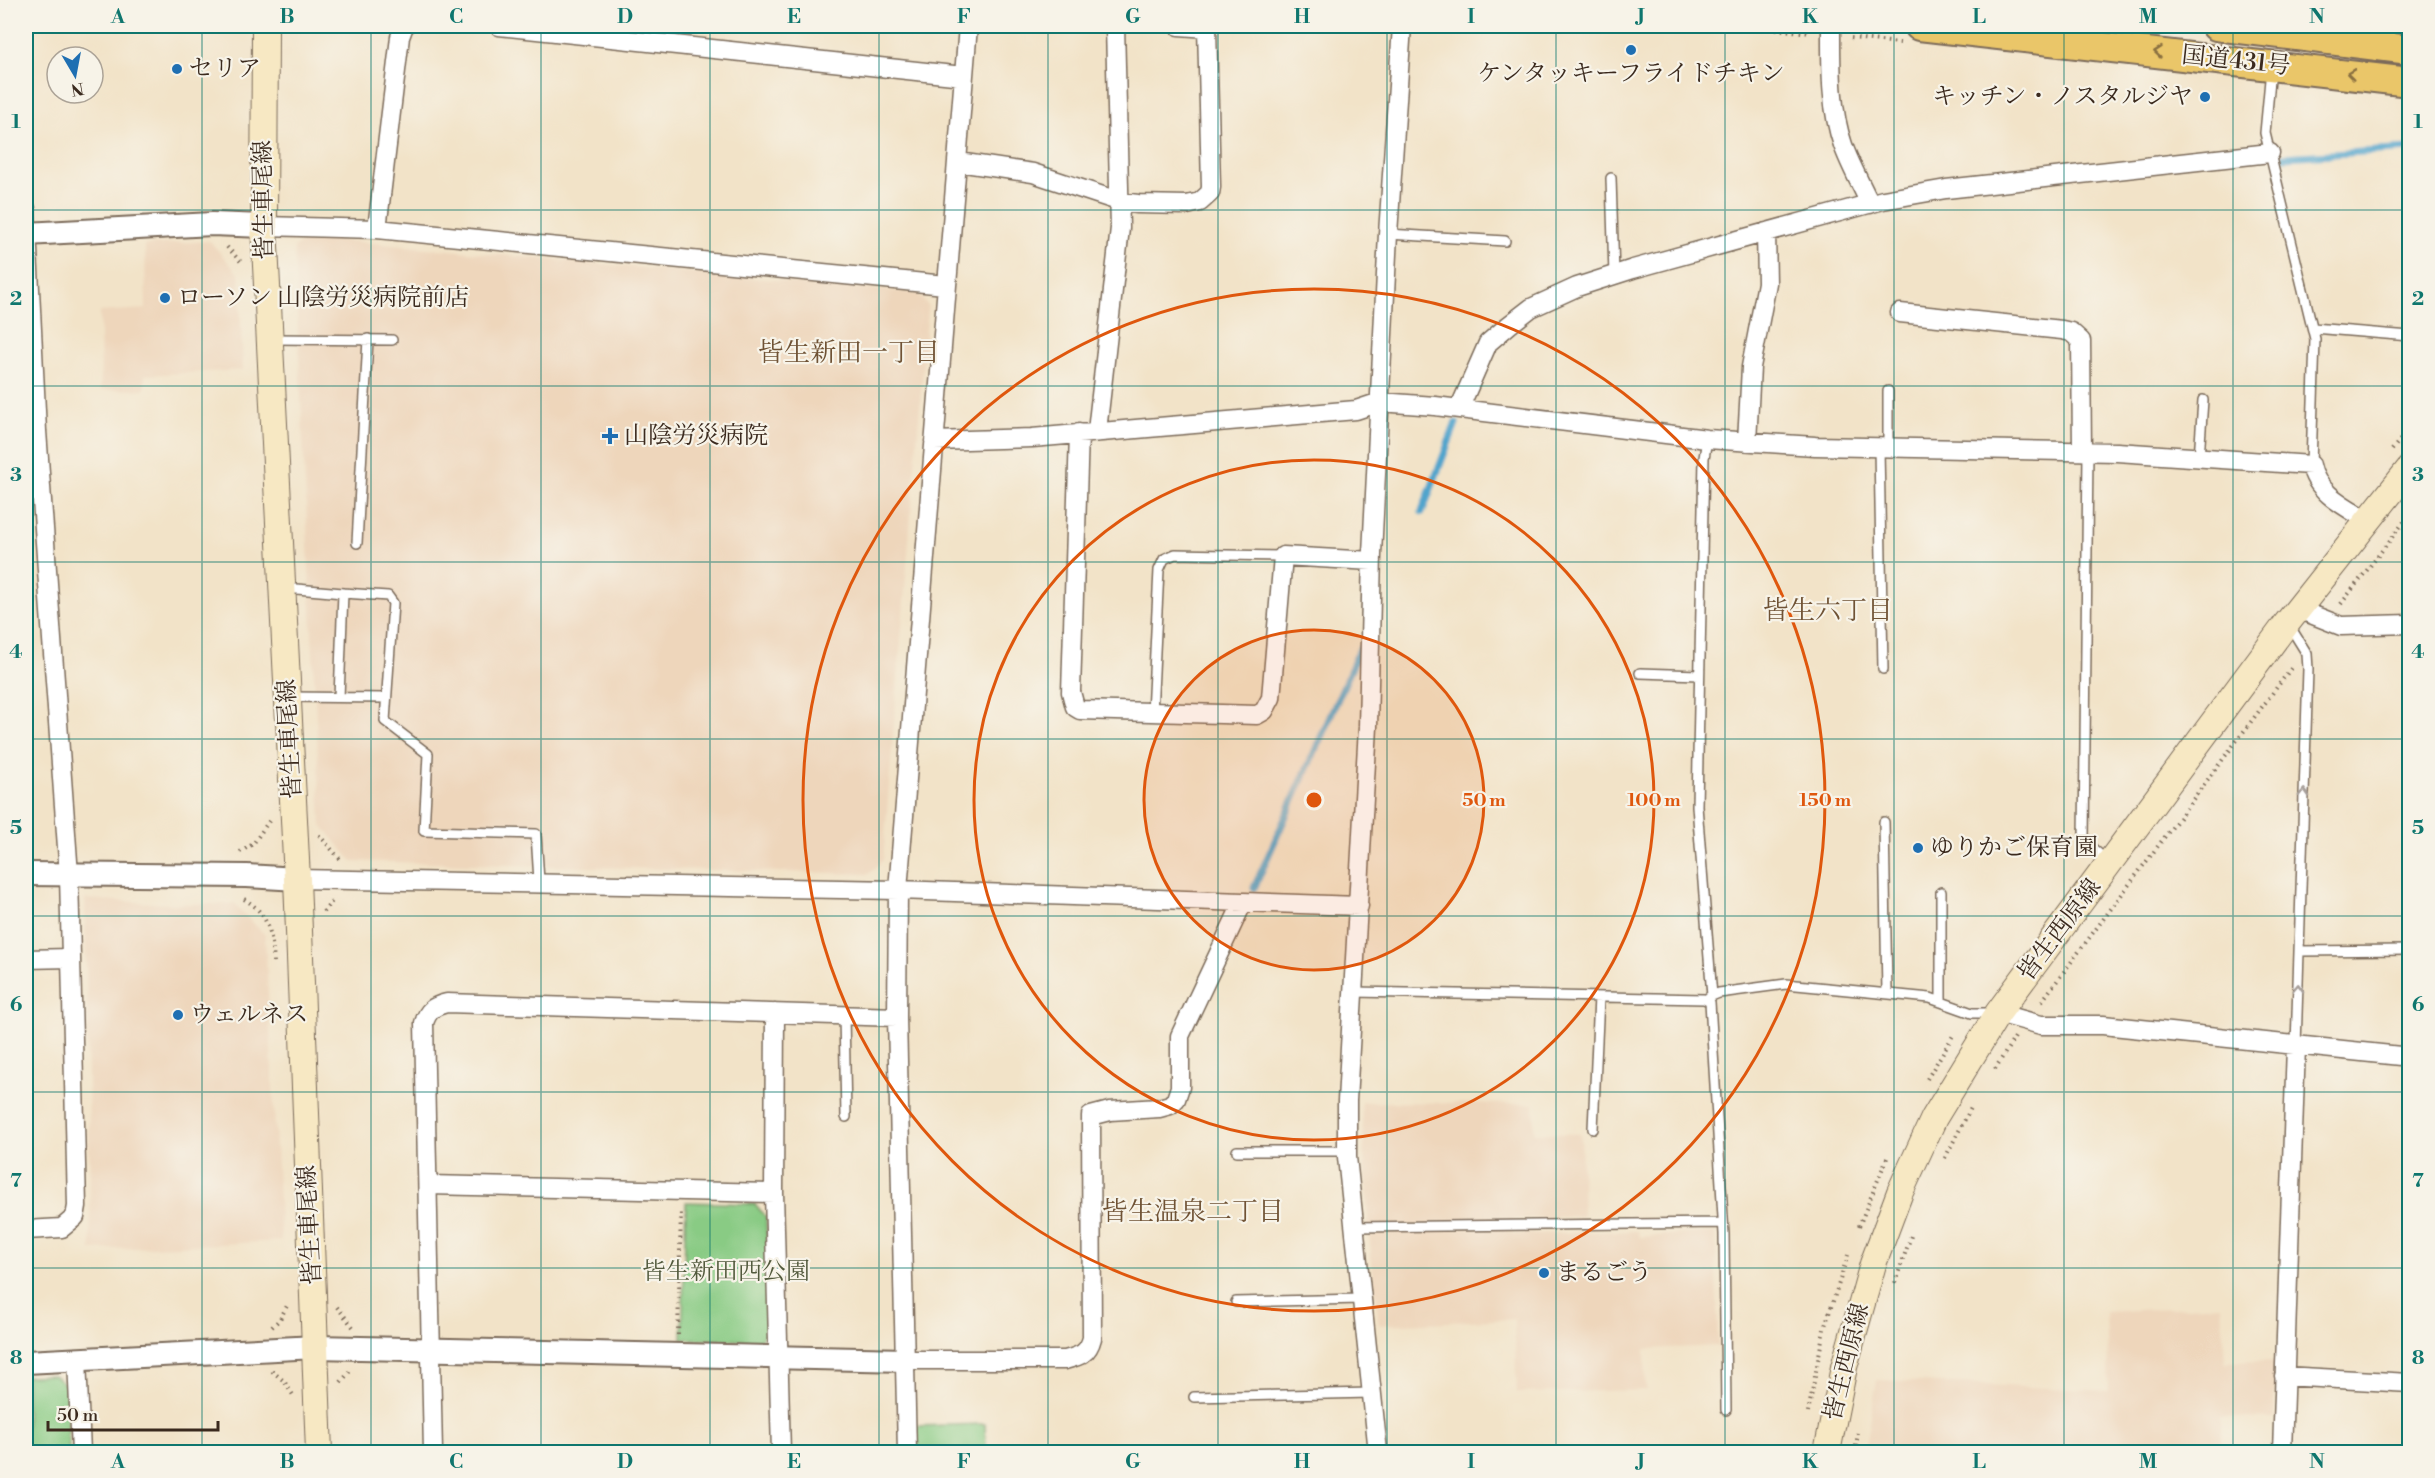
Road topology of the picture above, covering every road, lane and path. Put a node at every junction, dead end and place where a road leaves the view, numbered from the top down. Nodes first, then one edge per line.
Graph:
1 (265, 26) edge
2 (404, 26) edge
3 (499, 26) edge
4 (968, 26) edge
5 (1115, 26) edge
6 (1179, 26) edge
7 (1402, 26) edge
8 (1746, 26) edge
9 (1920, 26) edge
10 (2216, 26) edge
11 (1208, 27) edge
12 (1823, 30) edge
13 (2319, 31) edge
14 (2409, 50) edge
15 (2271, 65) junction
16 (963, 76) junction
17 (2409, 82) edge
18 (2270, 153) junction
19 (958, 162) junction
20 (1611, 177) dead end
21 (1121, 202) junction
22 (1870, 204) junction
23 (26, 208) edge
24 (264, 226) junction
25 (377, 230) junction
26 (1766, 232) junction
27 (26, 234) edge
28 (1388, 234) junction
29 (1505, 241) dead end
30 (222, 243) dead end
31 (244, 267) dead end
32 (1614, 275) junction
33 (945, 285) junction
34 (1900, 313) dead end
35 (2313, 328) junction
36 (2409, 336) edge
37 (270, 339) junction
38 (368, 339) junction
39 (392, 340) dead end
40 (1888, 392) dead end
41 (2203, 400) dead end
42 (1380, 402) junction
43 (1460, 409) junction
44 (31, 432) edge
45 (1088, 432) junction
46 (1707, 439) junction
47 (934, 441) junction
48 (1747, 442) junction
49 (1883, 448) junction
50 (2085, 451) junction
51 (2199, 458) junction
52 (2311, 465) junction
53 (2409, 468) edge
54 (2409, 514) edge
55 (2369, 521) junction
56 (357, 543) dead end
57 (1283, 556) junction
58 (1372, 561) junction
59 (282, 588) junction
60 (344, 593) junction
61 (2293, 616) junction
62 (2328, 621) junction
63 (2409, 624) edge
64 (2294, 664) dead end
65 (1883, 669) dead end
66 (1640, 673) dead end
67 (1699, 675) junction
68 (288, 697) junction
69 (339, 697) junction
70 (386, 698) junction
71 (1152, 713) junction
72 (269, 819) dead end
73 (1884, 822) dead end
74 (237, 853) dead end
75 (2109, 863) junction
76 (26, 874) edge
77 (69, 874) junction
78 (297, 879) junction
79 (539, 881) junction
80 (898, 890) junction
81 (1941, 892) dead end
82 (236, 898) dead end
83 (1243, 902) junction
84 (1359, 906) junction
85 (2409, 950) edge
86 (2299, 951) junction
87 (71, 958) junction
88 (26, 959) edge
89 (274, 965) dead end
90 (1354, 992) junction
91 (1887, 993) junction
92 (1599, 997) junction
93 (1708, 997) junction
94 (2042, 1001) dead end
95 (1941, 1002) junction
96 (775, 1013) junction
97 (1998, 1013) junction
98 (844, 1015) junction
99 (897, 1017) junction
100 (2020, 1029) dead end
101 (2296, 1046) junction
102 (2409, 1058) edge
103 (1990, 1077) dead end
104 (1974, 1102) dead end
105 (846, 1117) dead end
106 (1593, 1129) dead end
107 (1237, 1151) dead end
108 (1347, 1151) junction
109 (1941, 1164) dead end
110 (428, 1185) junction
111 (682, 1191) junction
112 (774, 1193) junction
113 (1723, 1222) junction
114 (1916, 1225) dead end
115 (1354, 1227) junction
116 (26, 1230) edge
117 (1893, 1288) dead end
118 (290, 1298) dead end
119 (1362, 1299) junction
120 (1236, 1302) dead end
121 (268, 1330) dead end
122 (678, 1342) dead end
123 (316, 1347) junction
124 (430, 1348) junction
125 (781, 1357) junction
126 (77, 1359) junction
127 (907, 1360) junction
128 (26, 1362) edge
129 (265, 1364) dead end
130 (358, 1364) dead end
131 (2284, 1376) junction
132 (2409, 1383) edge
133 (338, 1388) dead end
134 (1371, 1393) junction
135 (1194, 1397) dead end
136 (294, 1398) dead end
137 (1726, 1410) dead end
138 (1858, 1428) dead end
139 (81, 1452) edge
140 (319, 1452) edge
141 (433, 1452) edge
142 (781, 1452) edge
143 (907, 1452) edge
144 (1378, 1452) edge
145 (1827, 1452) edge
146 (1855, 1452) edge
147 (2282, 1452) edge

1 - 24 main road, 皆生車尾線
2 - 25 street
3 - 16 street
4 - 16 street
5 - 21 street
6 - 11 street
7 - 28 street
8 - 12 path
15 -> 9 highway, 国道431号
10 - 13 highway, 国道431号
11 - 21 street
12 - 22 street
13 - 14 highway, 国道431号
17 -> 15 highway, 国道431号
15 - 18 lane
16 - 19 street
18 - 22 street
18 - 35 lane
19 - 21 street
19 - 33 street
20 - 32 lane
21 - 45 street
22 - 26 street
23 - 27 street
24 - 25 street
24 - 27 street
24 - 37 main road, 皆生車尾線
25 - 33 street
26 - 32 street
26 - 48 street
27 - 44 street
28 - 29 lane
28 - 42 street
30 - 31 path
32 - 43 street
33 - 47 street
34 - 50 street
35 - 36 lane
35 - 52 lane
37 - 38 lane
37 - 59 main road, 皆生車尾線
38 - 39 lane
38 - 56 lane
40 - 49 lane
41 - 51 lane
42 - 43 street
42 - 45 street
42 - 58 street
43 - 46 street
44 - 77 street
45 - 47 street
45 - 71 street
46 - 48 street
46 - 67 lane
47 - 80 street
48 - 49 street
49 - 50 street
49 - 65 lane
50 - 51 street
50 - 75 lane
51 - 52 street
52 - 55 street
53 - 55 main road, 皆生西原線
54 - 62 path
55 - 61 main road, 皆生西原線
57 - 58 street
57 - 71 street
57 - 71 lane
58 - 84 street
59 - 60 lane
59 - 68 main road, 皆生車尾線
60 - 69 lane
60 - 70 lane
61 - 62 street
61 - 75 main road, 皆生西原線
86 -> 61 lane
62 - 63 street
64 - 94 path
66 - 67 lane
67 - 93 lane
68 - 69 lane
68 - 78 main road, 皆生車尾線
69 - 70 lane
70 - 79 lane
72 - 74 path
73 - 91 lane
75 - 97 main road, 皆生西原線
76 - 77 street
77 - 78 street
77 - 87 street
78 - 79 street
78 - 123 main road, 皆生車尾線
79 - 80 street
80 - 83 street
80 - 99 street
81 - 95 lane
82 - 89 path
83 - 84 street
83 - 127 street
84 - 90 street
85 - 86 lane
101 -> 86 lane
87 - 88 street
87 - 116 street
90 - 92 lane
90 - 108 street
91 - 93 lane
91 - 95 lane
92 - 93 lane
92 - 106 lane
93 - 113 lane
95 - 97 lane
96 - 98 street
96 - 110 street
96 - 112 street
97 - 101 street
97 - 145 main road, 皆生西原線
98 - 99 street
98 - 105 lane
99 - 127 street
100 - 103 path
101 - 102 street
101 - 131 street
104 - 109 path
107 - 108 lane
108 - 115 street
110 - 111 street
110 - 124 street
111 - 112 street
111 - 122 path
112 - 125 street
113 - 115 lane
113 - 137 lane
114 - 117 path
115 - 119 street
118 - 121 path
119 - 120 lane
119 - 134 street
123 - 124 street
123 - 126 street
123 - 140 main road, 皆生車尾線
124 - 125 street
124 - 141 street
125 - 127 street
125 - 142 street
126 - 128 street
126 - 139 street
127 - 143 street
129 - 136 path
130 - 133 path
131 - 132 street
131 - 147 street
134 - 135 lane
134 - 144 street
138 - 146 path

